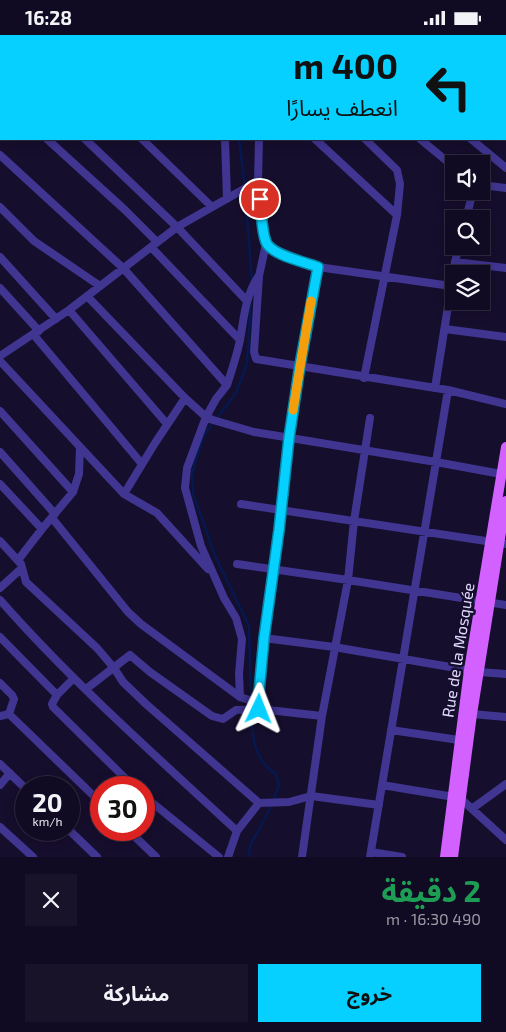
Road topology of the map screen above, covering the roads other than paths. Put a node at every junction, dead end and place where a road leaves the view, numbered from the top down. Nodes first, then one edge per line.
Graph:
1 (48, 140) edge
2 (86, 140) edge
3 (143, 140) edge
4 (224, 140) edge
5 (259, 140) edge
6 (316, 140) edge
7 (366, 140) edge
8 (421, 140) edge
9 (472, 140) edge
10 (0, 155) edge
11 (445, 160) edge
12 (506, 167) edge
13 (258, 181) junction
14 (490, 186) edge
15 (506, 188) edge
16 (227, 199) junction
17 (0, 207) edge
18 (212, 207) junction
19 (397, 215) junction
20 (177, 227) junction
21 (266, 244) junction
22 (154, 245) junction
23 (457, 255) edge
24 (0, 257) edge
25 (455, 262) junction
26 (454, 265) edge
27 (318, 267) junction
28 (123, 268) junction
29 (506, 268) edge
30 (259, 276) junction
31 (384, 276) junction
32 (445, 284) edge
33 (100, 286) junction
34 (0, 288) edge
35 (88, 296) junction
36 (246, 300) junction
37 (448, 310) edge
38 (69, 311) junction
39 (56, 319) junction
40 (445, 329) junction
41 (36, 333) junction
42 (506, 337) edge
43 (240, 340) junction
44 (0, 356) edge
45 (300, 365) junction
46 (364, 378) junction
47 (227, 385) junction
48 (435, 388) junction
49 (448, 390) junction
50 (185, 398) junction
51 (506, 404) edge
52 (0, 411) edge
53 (206, 417) junction
54 (370, 417) dead end
55 (167, 424) junction
56 (289, 438) junction
57 (80, 447) junction
58 (506, 447) edge
59 (366, 450) junction
60 (0, 452) edge
61 (436, 461) junction
62 (142, 464) junction
63 (502, 474) junction
64 (0, 484) edge
65 (73, 492) junction
66 (124, 494) junction
67 (506, 501) edge
68 (242, 504) dead end
69 (282, 511) junction
70 (53, 516) junction
71 (354, 521) junction
72 (42, 529) junction
73 (425, 531) junction
74 (0, 541) edge
75 (498, 543) edge
76 (18, 560) junction
77 (237, 564) dead end
78 (22, 568) junction
79 (274, 570) junction
80 (213, 574) junction
81 (348, 580) junction
82 (0, 588) edge
83 (415, 590) junction
84 (0, 600) edge
85 (485, 602) junction
86 (506, 605) edge
87 (0, 637) edge
88 (264, 638) junction
89 (334, 647) junction
90 (403, 659) junction
91 (114, 668) junction
92 (474, 671) junction
93 (506, 674) edge
94 (74, 678) junction
95 (0, 683) edge
96 (86, 689) junction
97 (57, 695) junction
98 (240, 697) junction
99 (258, 706) junction
100 (9, 714) junction
101 (472, 714) junction
102 (0, 716) edge
103 (322, 716) junction
104 (506, 717) edge
105 (391, 730) junction
106 (459, 740) junction
107 (0, 764) edge
108 (10, 773) junction
109 (123, 776) edge
110 (15, 778) edge
111 (0, 785) edge
112 (382, 785) junction
113 (506, 785) edge
114 (90, 792) edge
115 (311, 796) junction
116 (456, 797) junction
117 (259, 803) junction
118 (155, 805) edge
119 (379, 805) junction
120 (473, 808) junction
121 (0, 827) edge
122 (237, 831) junction
123 (506, 840) edge
124 (80, 841) edge
125 (139, 841) edge
126 (370, 854) edge
127 (33, 857) edge
128 (97, 857) edge
129 (156, 857) edge
130 (219, 857) edge
131 (228, 857) edge
132 (302, 857) edge
133 (402, 857) edge
134 (445, 857) edge
135 (453, 857) edge

1 - 22 street
2 - 20 street
3 - 18 street
4 - 16 street
5 - 13 street
6 - 19 street
7 - 19 street
8 - 11 street
9 - 12 street
10 - 28 street
13 - 16 street
13 - 21 street
14 - 15 street
16 - 18 street
17 - 33 street
18 - 20 street
19 - 31 street
20 - 22 street
20 - 36 street
21 - 27 street
21 - 30 street
22 - 28 street
22 - 43 street
23 - 25 street
24 - 39 street
25 - 26 street
25 - 29 street
27 - 31 street
27 - 45 street
28 - 33 street
28 - 47 street
30 - 36 street
30 - 45 street
31 - 32 street
31 - 46 street
33 - 35 street
34 - 41 street
35 - 38 street
35 - 50 street
36 - 43 street
37 - 40 street
38 - 39 street
38 - 55 street
39 - 41 street
40 - 42 street
40 - 48 street
41 - 44 street
41 - 62 street
43 - 47 street
44 - 57 street
45 - 46 street
45 - 56 street
46 - 48 street
47 - 53 street
48 - 49 street
49 - 51 street
49 - 61 street
50 - 53 street
50 - 55 street
52 - 65 street
53 - 56 street
53 - 80 street
54 - 59 street
55 - 62 street
56 - 59 street
56 - 69 street
57 - 65 street
57 - 66 street
58 - 63 main road, Rue de la Mosquée
59 - 61 street
59 - 71 street
60 - 70 street
61 - 63 street
61 - 73 street
62 - 66 street
63 - 75 main road, Rue de la Mosquée
64 - 72 street
65 - 70 street
66 - 80 street
67 - 75 main road
68 - 69 street
69 - 71 street
69 - 79 street
70 - 72 street
70 - 98 street
71 - 73 street
71 - 81 street
72 - 76 street
73 - 75 street
73 - 83 street
74 - 76 street
75 - 85 main road, Rue de la Mosquée
76 - 78 street
77 - 79 street
78 - 82 street
78 - 91 street
79 - 81 street
79 - 88 street
80 - 98 street
81 - 83 street
81 - 89 street
83 - 85 street
83 - 90 street
84 - 94 street
85 - 86 street
85 - 92 main road, Rue de la Mosquée
87 - 97 street
88 - 89 street
88 - 99 street
89 - 90 street
89 - 103 street
90 - 92 street
90 - 105 street
91 - 96 street
91 - 99 street
91 - 117 street
92 - 93 street
92 - 101 main road
92 - 106 main road, Rue de la Mosquée
94 - 96 street
94 - 97 street
95 - 100 street
96 - 122 street
97 - 109 street
98 - 99 street
99 - 103 street
100 - 102 street
100 - 114 street
101 - 104 street
101 - 116 main road
103 - 115 street
105 - 106 street
105 - 112 street
106 - 116 main road, Rue de la Mosquée
107 - 108 street
108 - 110 street
108 - 111 street
112 - 116 street
112 - 119 street
113 - 120 street
115 - 117 street
115 - 119 street
115 - 132 street
116 - 120 street
116 - 134 main road, Rue de la Mosquée
116 - 135 main road
117 - 122 street
118 - 130 street
119 - 126 street
120 - 123 street
121 - 127 street
122 - 131 street
124 - 128 street
125 - 129 street
126 - 133 street

